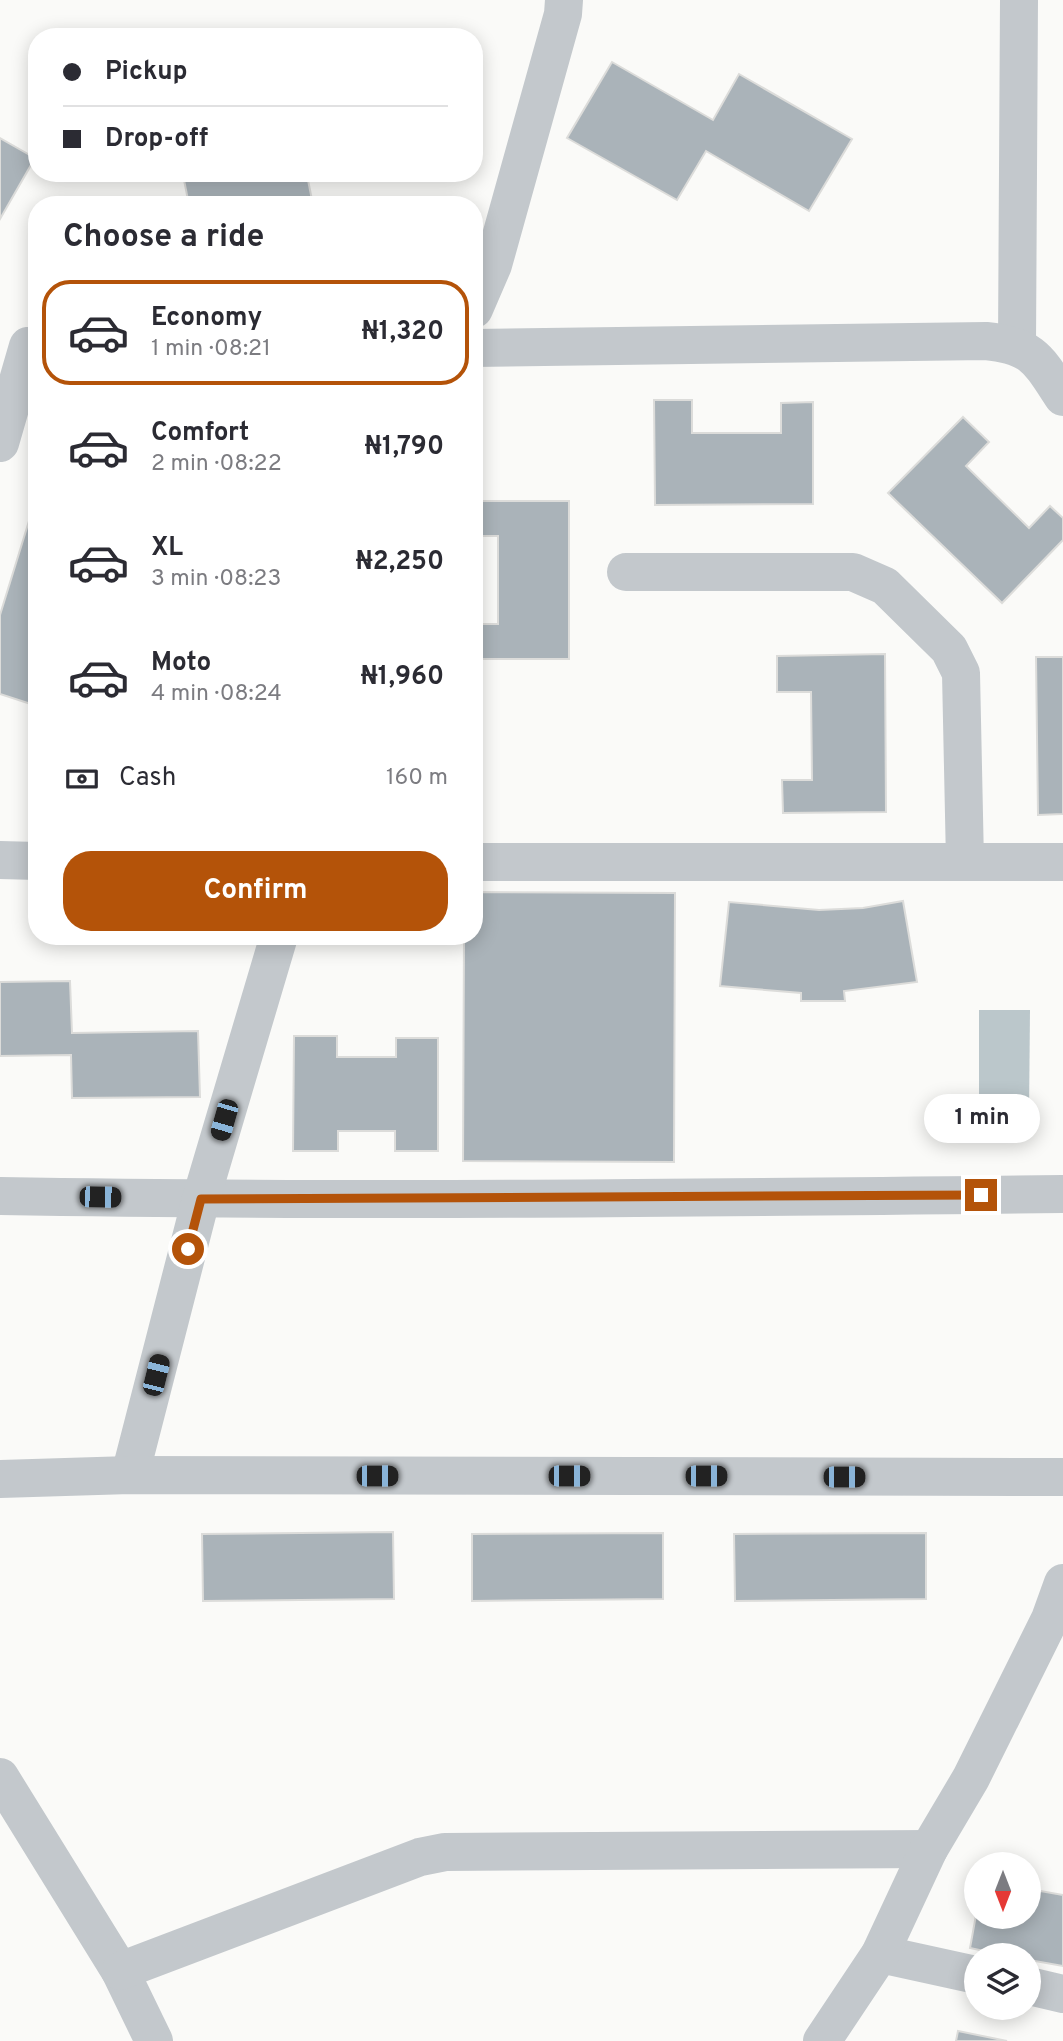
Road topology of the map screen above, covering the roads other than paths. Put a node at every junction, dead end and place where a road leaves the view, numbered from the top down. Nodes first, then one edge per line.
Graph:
1 (564, 0) edge
2 (1019, 0) edge
3 (483, 288) edge
4 (1017, 344) junction
5 (22, 346) edge
6 (483, 348) edge
7 (1063, 397) edge
8 (0, 443) edge
9 (626, 572) dead end
10 (0, 860) edge
11 (28, 861) edge
12 (483, 862) edge
13 (965, 862) junction
14 (1063, 862) edge
15 (276, 945) edge
16 (1063, 1194) edge
17 (0, 1196) edge
18 (201, 1199) junction
19 (130, 1475) junction
20 (1063, 1477) edge
21 (0, 1479) edge
22 (1063, 1583) edge
23 (0, 1777) edge
24 (929, 1849) junction
25 (880, 1954) junction
26 (120, 1971) junction
27 (964, 1972) edge
28 (1041, 1989) edge
29 (1063, 1994) edge
30 (154, 2041) edge
31 (822, 2041) edge

1 - 3 street
2 - 4 street
4 - 6 street
4 - 7 street
5 - 8 street
9 - 13 street
10 - 11 street
12 - 13 street
13 - 14 street
15 - 18 street
16 - 18 street
17 - 18 street
18 - 19 street
19 - 20 street
19 - 21 street
22 - 24 street
23 - 26 street
24 - 25 street
24 - 26 street
25 - 27 street
25 - 31 street
26 - 30 street
28 - 29 street

